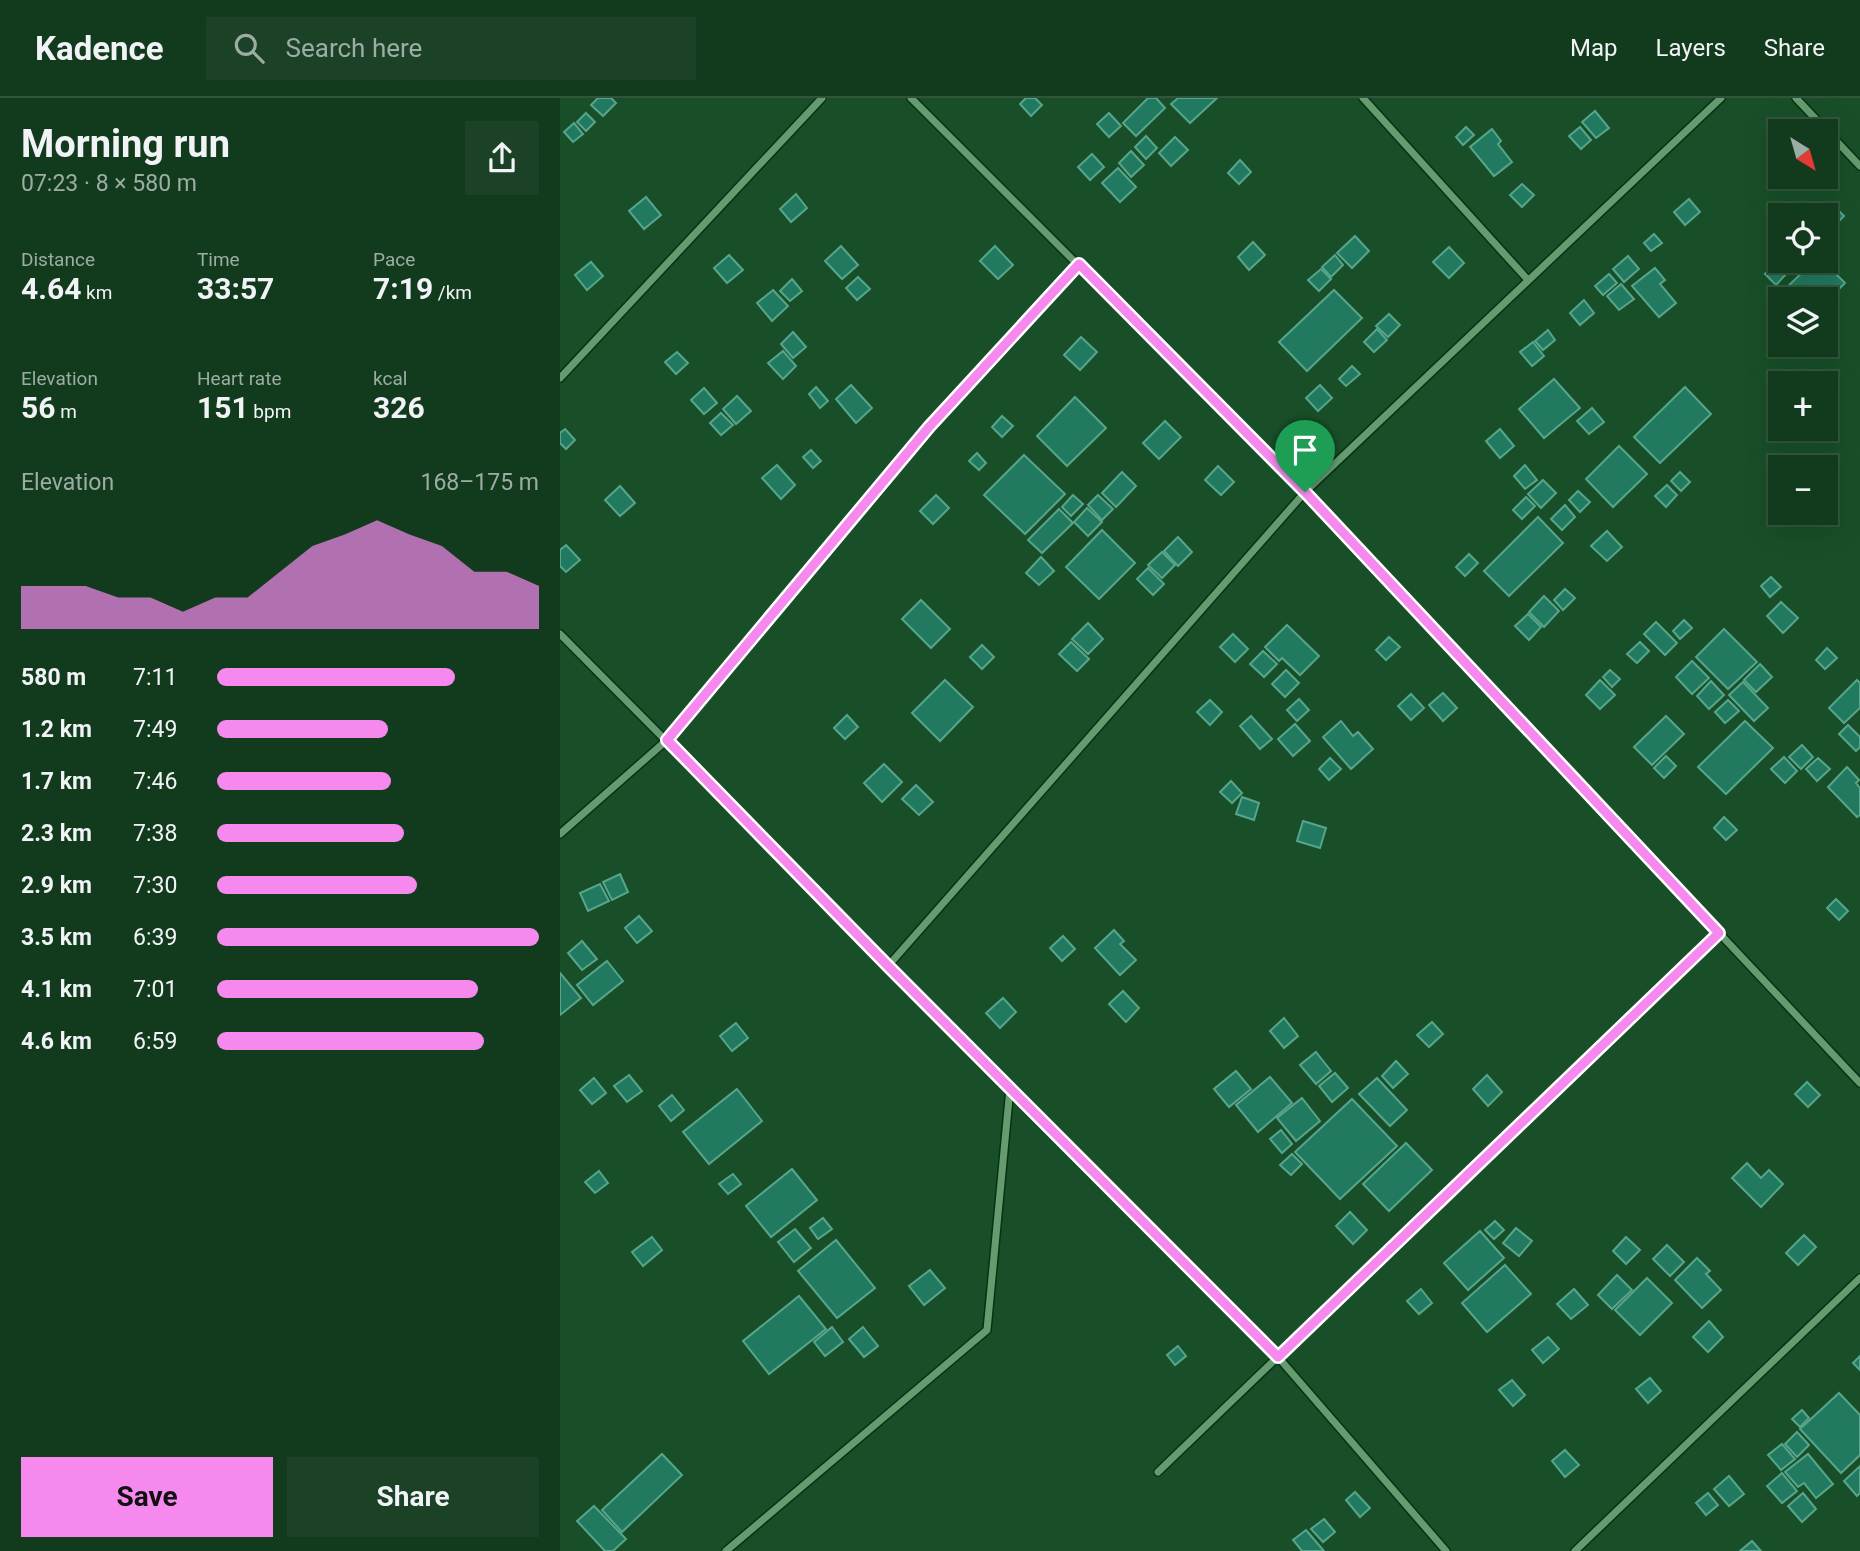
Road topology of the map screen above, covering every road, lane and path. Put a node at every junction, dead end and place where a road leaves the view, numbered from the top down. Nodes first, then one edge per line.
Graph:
1 (822, 98) edge
2 (911, 98) edge
3 (1363, 98) edge
4 (1721, 98) edge
5 (1796, 98) edge
6 (1860, 166) edge
7 (1079, 264) junction
8 (1528, 280) junction
9 (560, 377) edge
10 (1305, 492) junction
11 (560, 634) edge
12 (667, 740) junction
13 (560, 834) edge
14 (1719, 933) junction
15 (888, 966) junction
16 (1860, 1083) edge
17 (1010, 1088) junction
18 (1860, 1278) edge
19 (1278, 1357) junction
20 (1158, 1472) dead end
21 (726, 1551) edge
22 (1447, 1551) edge
23 (1575, 1551) edge

1 - 9 street
2 - 7 street
3 - 8 street
4 - 8 street
5 - 6 street
7 - 10 street
7 - 12 street
8 - 10 street
10 - 14 street
10 - 15 street
11 - 12 street
12 - 13 street
12 - 15 street
14 - 16 street
14 - 19 street
15 - 17 street
17 - 19 street
17 - 21 street
18 - 23 street
19 - 20 street
19 - 22 street

